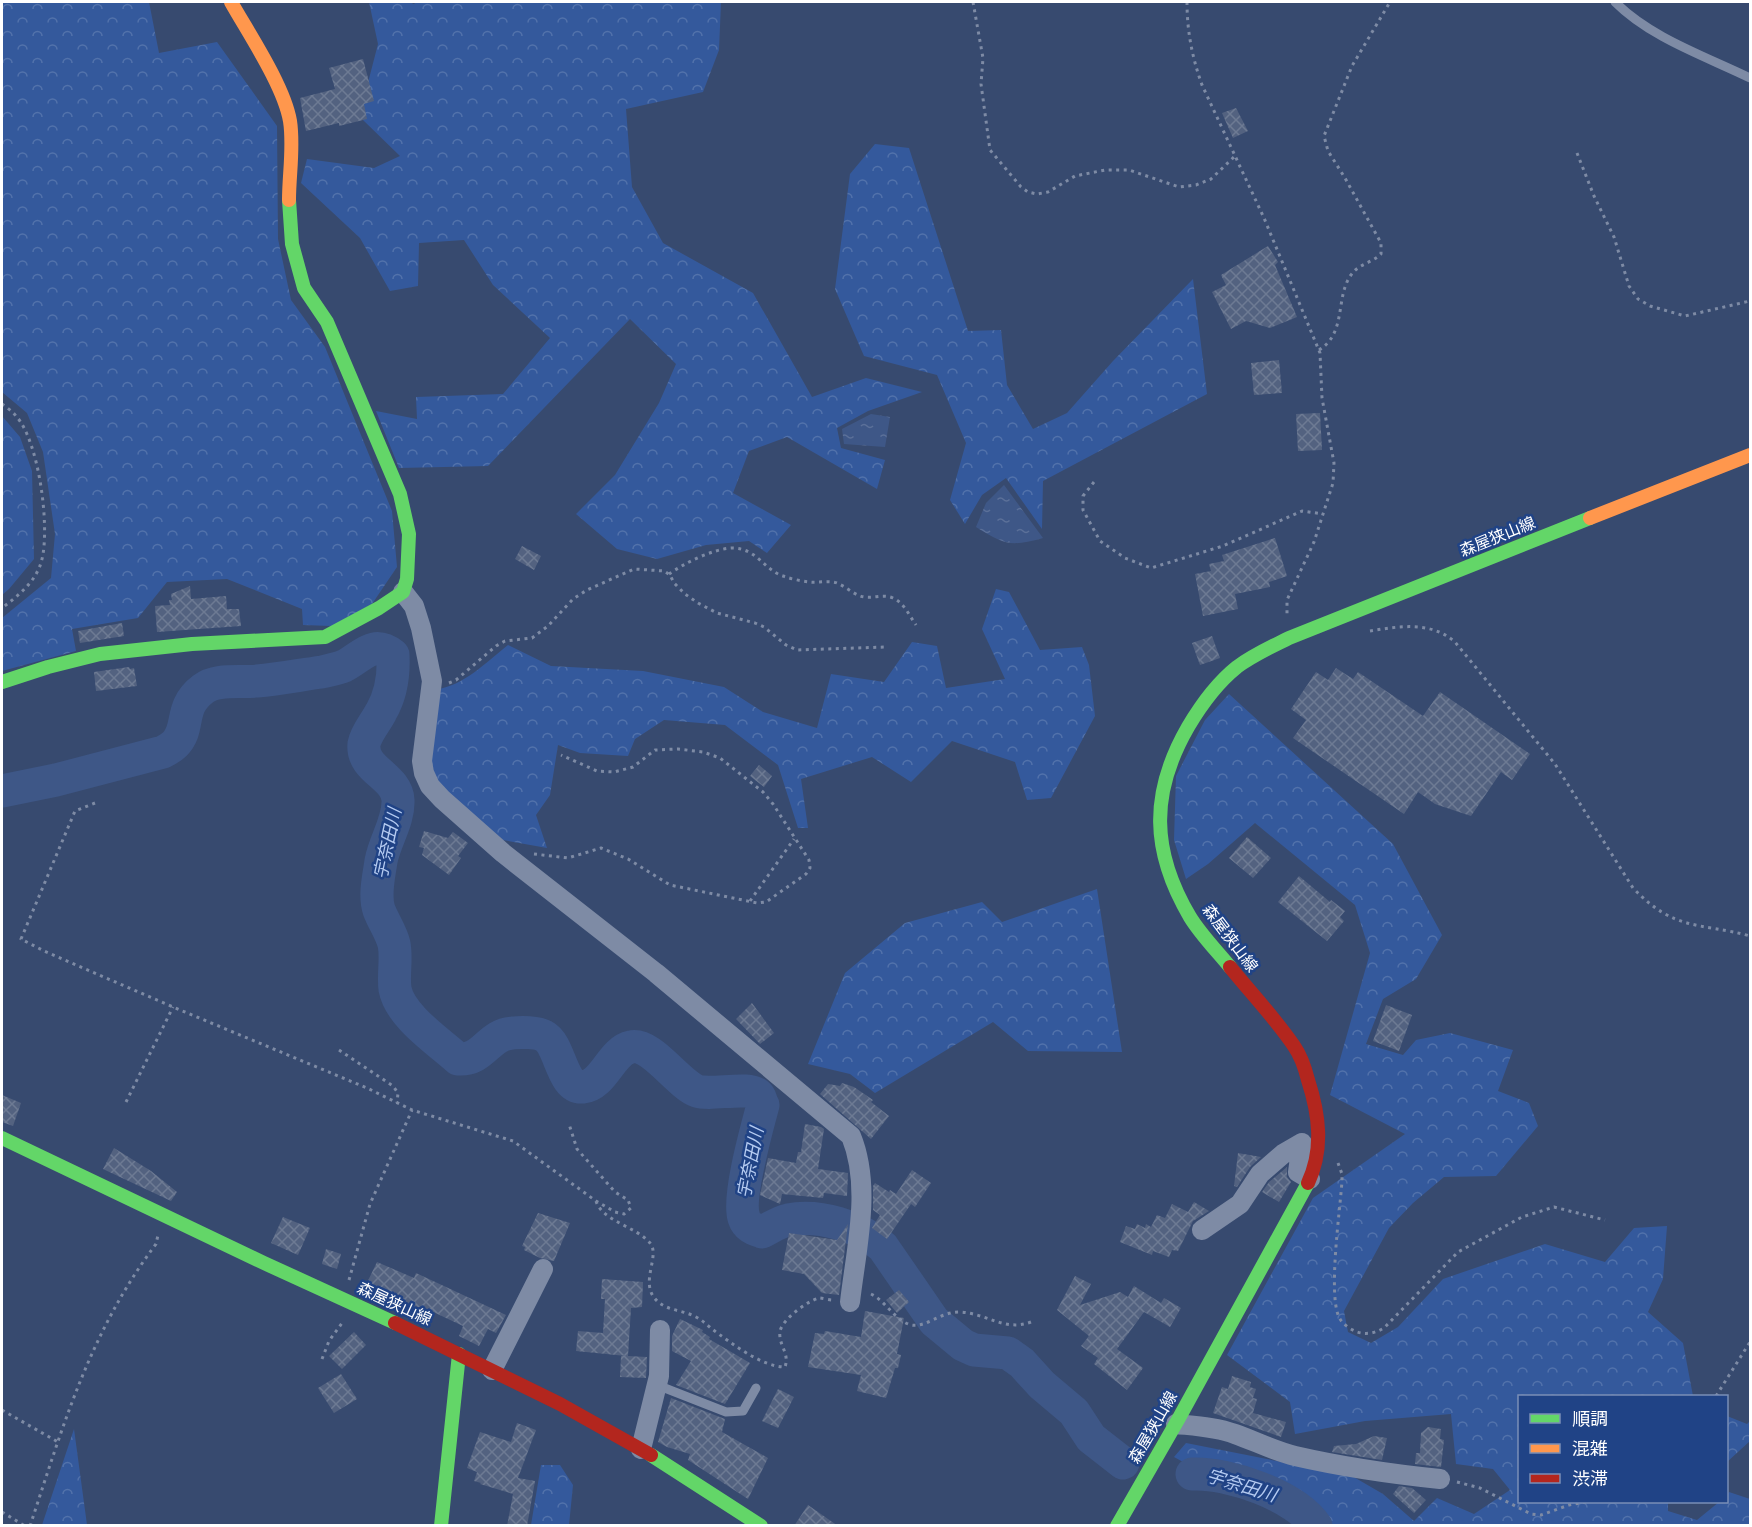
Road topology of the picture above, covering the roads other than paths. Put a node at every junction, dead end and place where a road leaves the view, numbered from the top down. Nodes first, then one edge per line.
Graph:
1 (231, 2) edge
2 (1615, 2) edge
3 (1750, 78) edge
4 (1750, 455) edge
5 (403, 592) junction
6 (2, 682) edge
7 (2, 1138) edge
8 (1310, 1179) junction
9 (1202, 1230) dead end
10 (543, 1269) dead end
11 (850, 1296) road end
12 (660, 1330) dead end
13 (459, 1354) junction
14 (492, 1370) junction
15 (657, 1385) junction
16 (756, 1388) dead end
17 (1176, 1424) junction
18 (641, 1449) junction
19 (1440, 1479) road end
20 (441, 1526) edge
21 (761, 1526) edge
22 (1117, 1526) edge

1 - 5 main road
2 - 3 lane
4 - 8 main road, 森屋狭山線
5 - 6 main road
5 - 11 street
7 - 13 main road, 森屋狭山線
8 - 9 street
8 - 17 main road, 森屋狭山線
10 - 14 street
12 - 15 street
13 - 14 main road, 森屋狭山線
13 - 20 main road
14 - 18 main road, 森屋狭山線
15 - 16 lane
15 - 18 street
17 - 19 street
17 - 22 main road, 森屋狭山線
18 - 21 main road, 森屋狭山線

